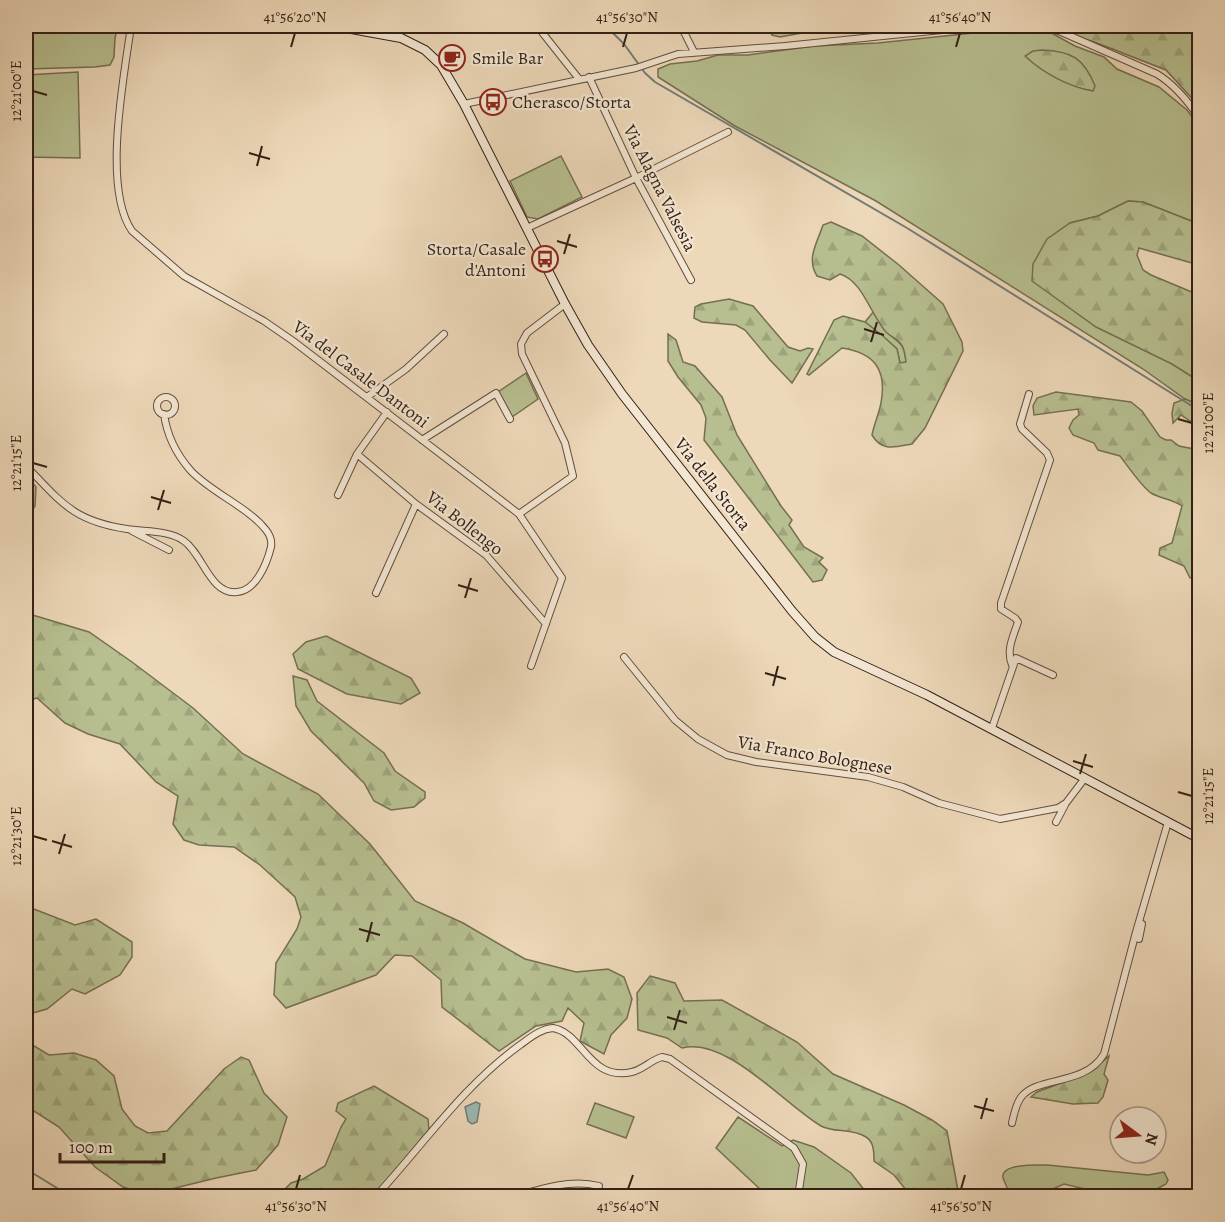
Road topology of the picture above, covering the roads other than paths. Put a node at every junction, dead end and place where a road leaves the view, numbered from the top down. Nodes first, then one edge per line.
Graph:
1 (131, 26) edge
2 (335, 26) edge
3 (537, 26) edge
4 (681, 26) edge
5 (981, 26) edge
6 (1036, 26) edge
7 (365, 28) edge
8 (694, 52) junction
9 (589, 77) junction
10 (579, 79) junction
11 (464, 104) junction
12 (1200, 119) edge
13 (728, 132) dead end
14 (636, 178) junction
15 (528, 228) junction
16 (691, 280) dead end
17 (564, 304) junction
18 (444, 334) dead end
19 (1029, 394) dead end
20 (367, 397) junction
21 (387, 412) junction
22 (164, 414) dead end
23 (510, 419) dead end
24 (422, 440) junction
25 (357, 454) junction
26 (26, 466) edge
27 (338, 495) dead end
28 (416, 504) junction
29 (519, 514) junction
30 (129, 530) junction
31 (169, 550) dead end
32 (376, 593) dead end
33 (546, 624) junction
34 (624, 657) dead end
35 (1012, 665) junction
36 (531, 666) dead end
37 (1053, 675) dead end
38 (992, 728) junction
39 (1085, 778) junction
40 (1069, 800) junction
41 (1056, 822) dead end
42 (1168, 822) junction
43 (1200, 839) edge
44 (1145, 906) junction
45 (1139, 939) dead end
46 (1012, 1122) dead end
47 (599, 1186) dead end
48 (800, 1190) dead end
49 (376, 1197) edge
50 (517, 1197) edge

1 - 20 street, Via del Casale Dantoni
2 - 7 main road, Via della Storta
3 - 10 street
4 - 8 street
5 - 8 street
6 - 12 street
7 - 11 main road, Via della Storta
8 - 9 street
9 - 10 street
9 - 14 street, Via Alagna Valsesia
10 - 11 street
11 - 15 main road, Via della Storta
13 - 14 street
14 - 15 street
14 - 16 street, Via Alagna Valsesia
15 - 17 main road, Via della Storta
17 - 29 street
17 - 38 main road, Via della Storta
18 - 20 street
19 - 35 street
20 - 21 street, Via del Casale Dantoni
21 - 24 street, Via del Casale Dantoni
21 - 25 street
22 - 30 street
23 - 24 street
24 - 29 street, Via del Casale Dantoni
25 - 27 street
25 - 28 street, Via Bollengo
26 - 30 street
28 - 32 street
28 - 33 street, Via Bollengo
29 - 33 street, Via del Casale Dantoni
30 - 31 street
33 - 36 street
34 - 40 street, Via Franco Bolognese
35 - 37 street
35 - 38 street
38 - 39 main road, Via della Storta
39 - 40 street, Via Franco Bolognese
39 - 42 main road, Via della Storta
40 - 41 street, Via Franco Bolognese
42 - 43 main road, Via della Storta
42 - 44 street
44 - 45 street
44 - 46 street
47 - 50 street
48 - 49 street

